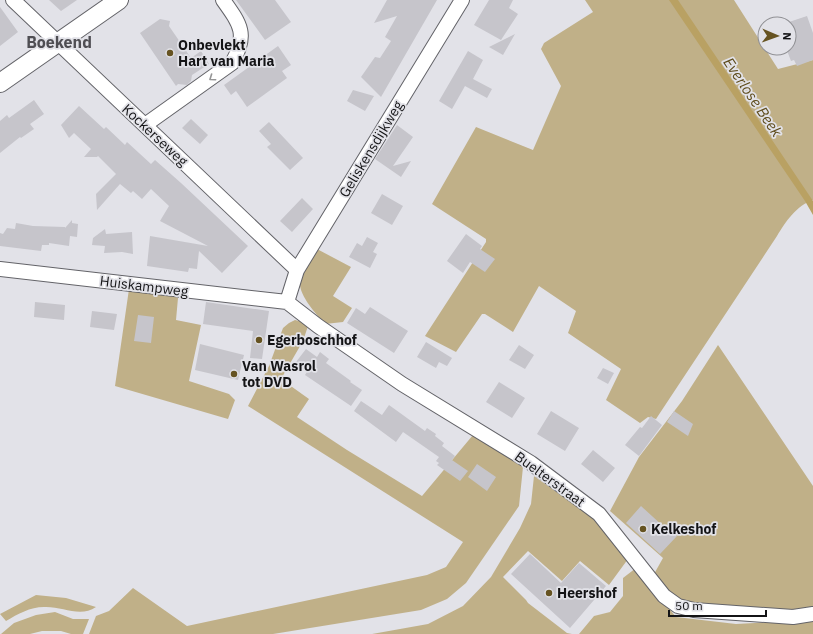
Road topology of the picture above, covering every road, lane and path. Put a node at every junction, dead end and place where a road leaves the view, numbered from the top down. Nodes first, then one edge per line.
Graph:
1 (13, 0) edge
2 (119, 0) edge
3 (223, 0) edge
4 (462, 0) edge
5 (57, 42) junction
6 (0, 83) edge
7 (145, 125) junction
8 (0, 269) edge
9 (298, 270) junction
10 (287, 302) junction
11 (813, 614) edge

1 - 5 street, Kockerseweg
2 - 5 street
3 -> 7 street
4 - 9 street, Geliskensdijkweg
5 - 6 street
5 - 7 street, Kockerseweg
7 - 9 street, Kockerseweg
8 - 10 street, Huiskampweg
9 - 10 street, Geliskensdijkweg
10 - 11 street, Buelterstraat

